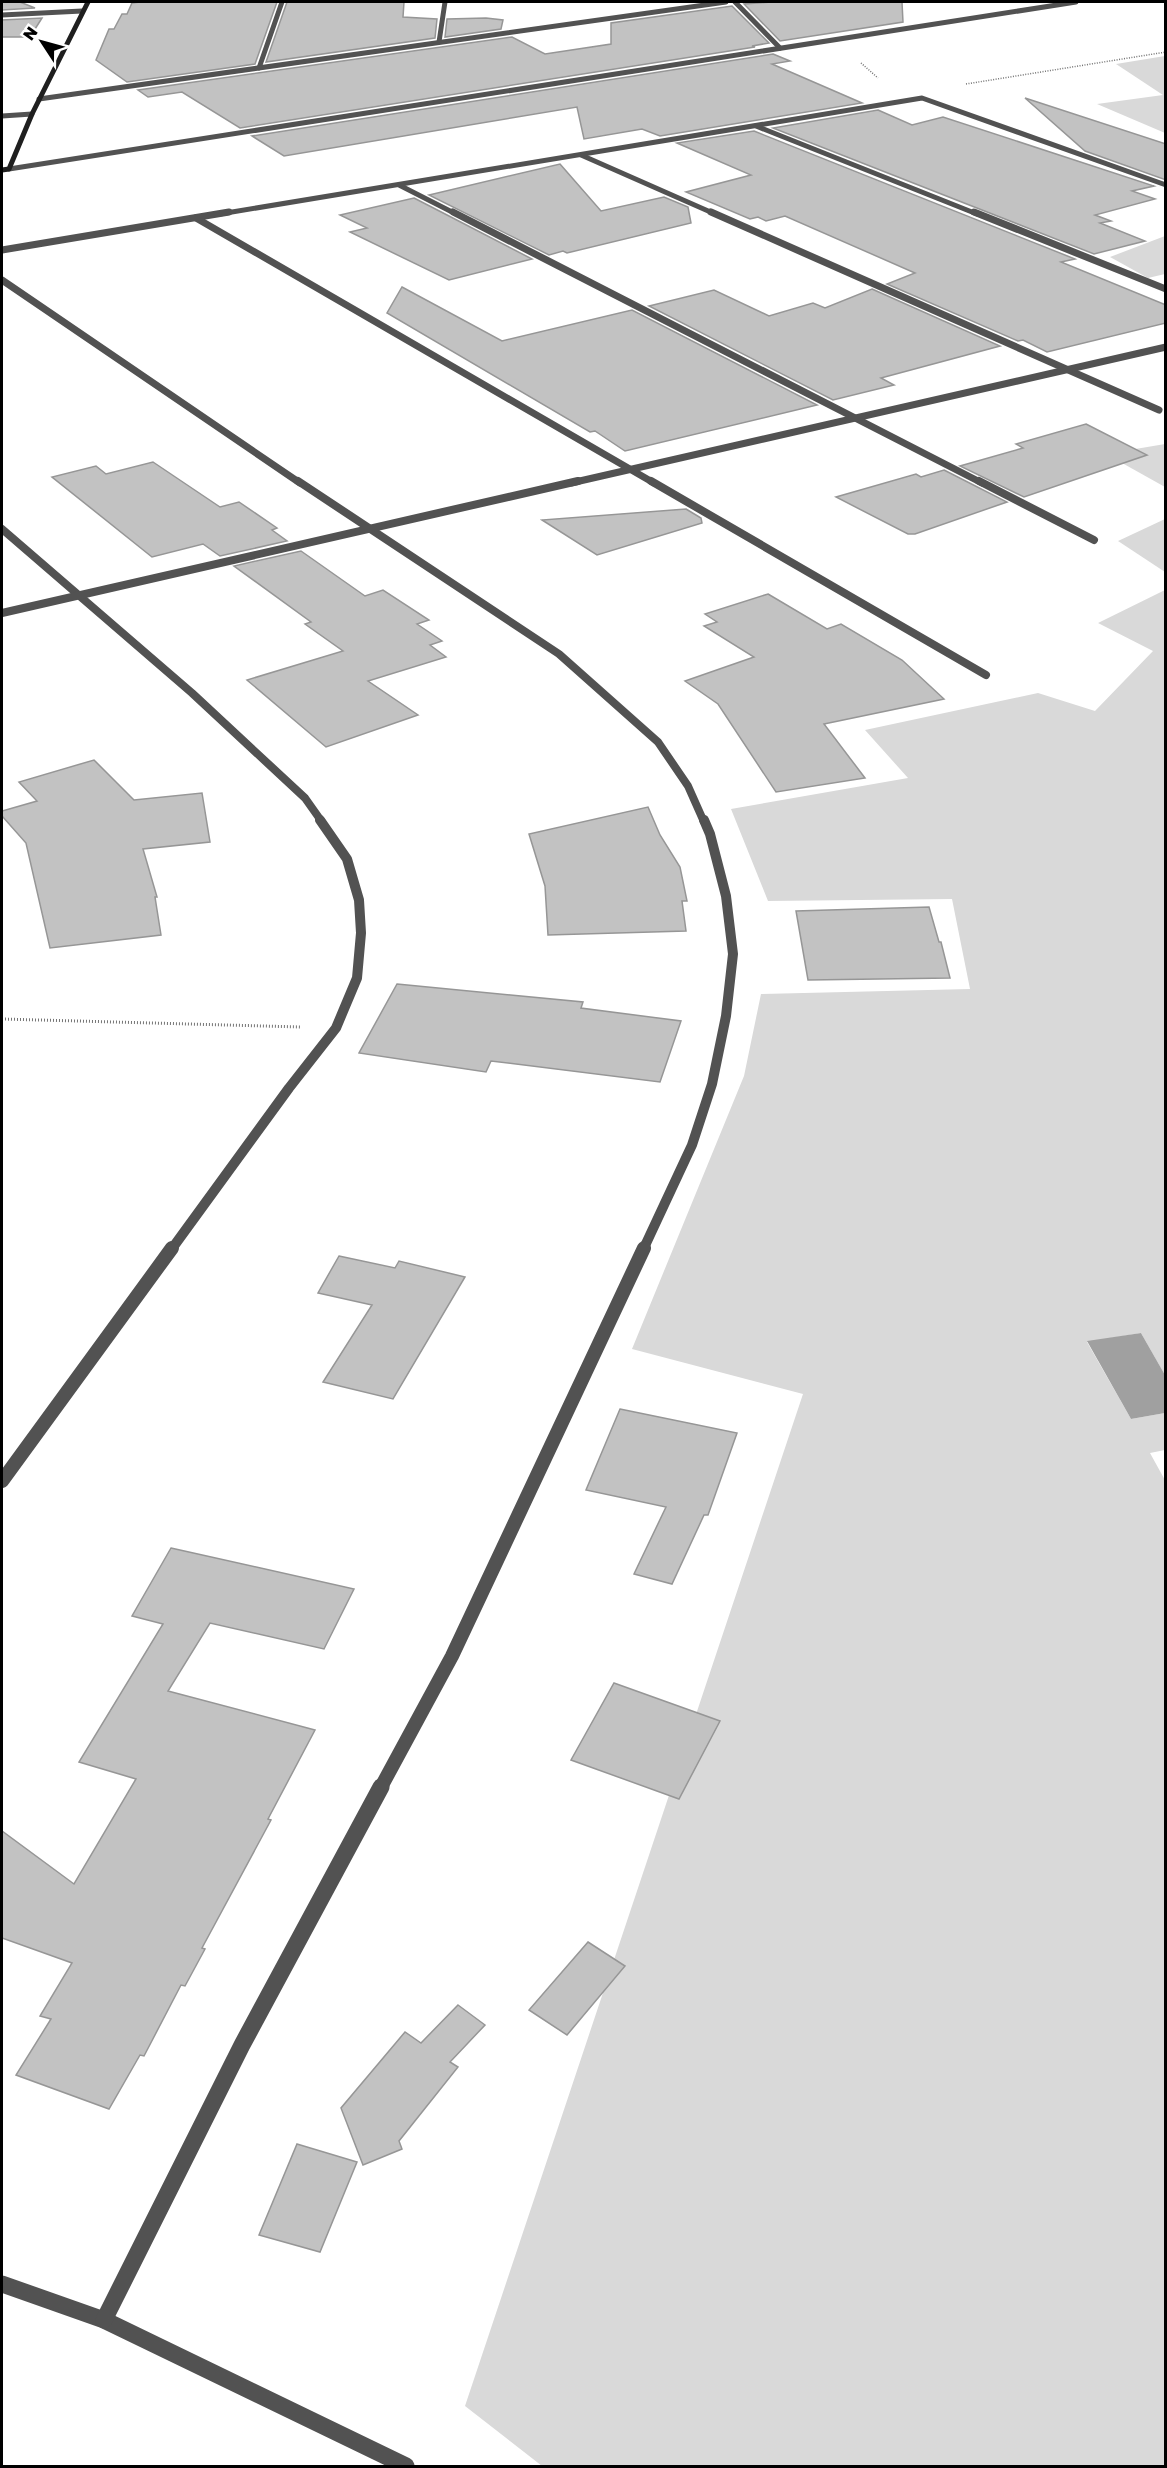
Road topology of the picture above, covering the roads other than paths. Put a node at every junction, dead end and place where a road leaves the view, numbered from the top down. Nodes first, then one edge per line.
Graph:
1 (88, 2) edge
2 (282, 2) edge
3 (445, 2) edge
4 (726, 2) edge
5 (735, 2) edge
6 (1076, 2) edge
7 (82, 11) junction
8 (2, 15) edge
9 (439, 42) junction
10 (780, 48) junction
11 (259, 68) junction
12 (39, 99) junction
13 (32, 114) junction
14 (2, 116) edge
15 (755, 126) junction
16 (580, 155) junction
17 (9, 169) junction
18 (2, 170) edge
19 (399, 185) junction
20 (1166, 185) edge
21 (196, 218) junction
22 (2, 250) edge
23 (2, 280) edge
24 (1166, 289) edge
25 (1166, 347) edge
26 (1067, 369) junction
27 (1159, 410) dead end
28 (855, 418) junction
29 (630, 469) junction
30 (2, 529) edge
31 (368, 529) junction
32 (1094, 540) dead end
33 (79, 595) junction
34 (2, 613) edge
35 (986, 675) dead end
36 (2, 1481) edge
37 (2, 2284) edge
38 (104, 2320) junction
39 (406, 2466) edge

1 - 7 street
2 - 11 street
3 - 9 street
4 - 9 street
5 - 10 street
6 - 10 street
7 - 8 street
7 - 12 street
9 - 11 street
10 - 17 street
11 - 12 street
12 - 13 street
13 - 14 street
13 - 17 street
15 - 16 street
15 - 20 street
15 - 24 street
16 - 19 street
16 - 26 street
17 - 18 street
19 - 21 street
19 - 28 street
21 - 22 street
21 - 29 street
23 - 31 street
25 - 26 street
26 - 27 street
26 - 28 street
28 - 29 street
28 - 32 street
29 - 31 street
29 - 35 street
30 - 33 street
31 - 33 street
31 - 38 street
33 - 34 street
33 - 36 street
37 - 38 street
38 - 39 street

